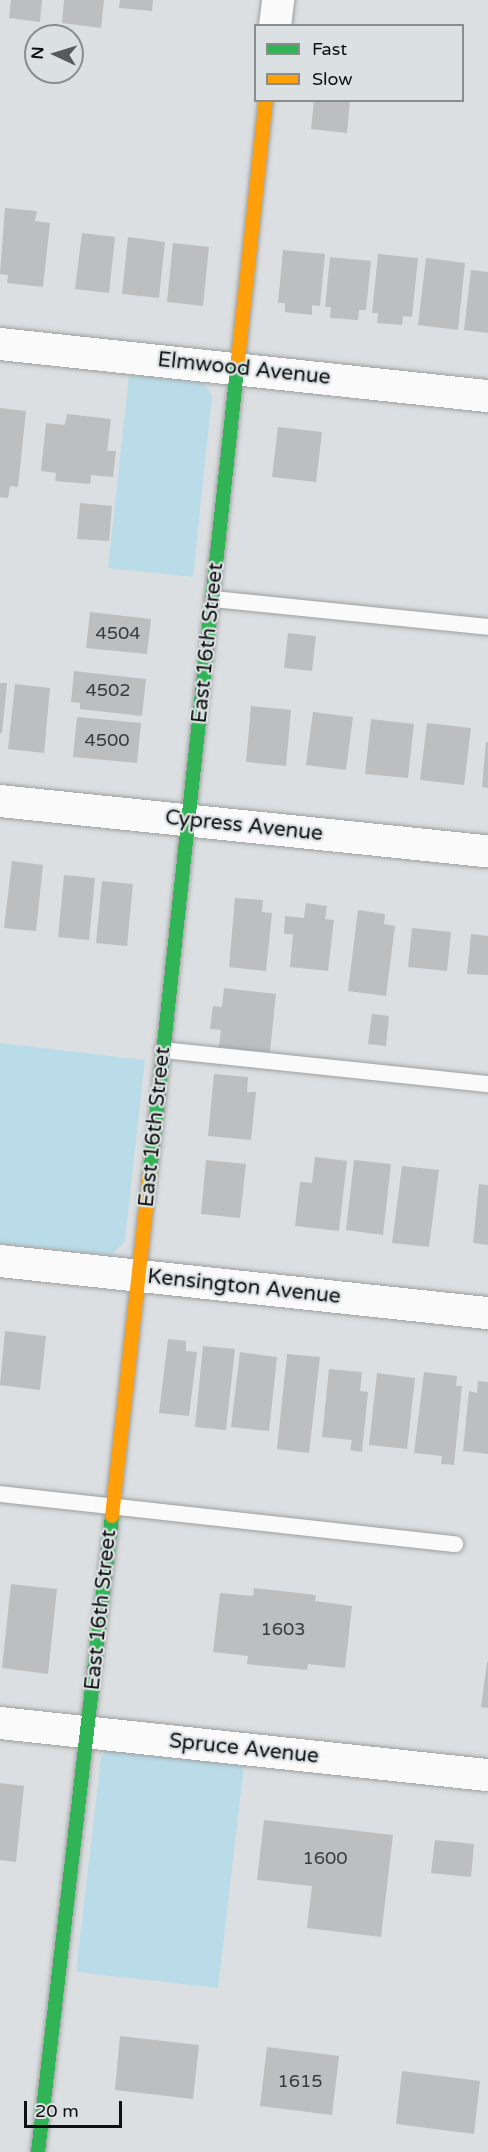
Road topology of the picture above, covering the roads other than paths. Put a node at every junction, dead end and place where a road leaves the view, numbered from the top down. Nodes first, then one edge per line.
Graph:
1 (278, 0) edge
2 (275, 24) edge
3 (266, 102) edge
4 (0, 344) edge
5 (237, 368) junction
6 (488, 396) edge
7 (214, 599) junction
8 (488, 627) edge
9 (0, 801) edge
10 (188, 820) junction
11 (488, 851) edge
12 (164, 1050) junction
13 (488, 1084) edge
14 (0, 1261) edge
15 (140, 1276) junction
16 (488, 1313) edge
17 (0, 1494) edge
18 (113, 1507) junction
19 (455, 1544) dead end
20 (0, 1723) edge
21 (88, 1732) junction
22 (488, 1775) edge
23 (38, 2152) edge

1 - 2 street
3 - 5 street, East 16th Street
4 - 5 street, Elmwood Avenue
5 - 6 street, Elmwood Avenue
5 - 7 street, East 16th Street
7 - 8 lane
7 - 10 street, East 16th Street
9 - 10 street, Cypress Avenue
10 - 11 street, Cypress Avenue
10 - 12 street, East 16th Street
12 - 13 lane
12 - 15 street, East 16th Street
14 - 15 street, Kensington Avenue
15 - 16 street, Kensington Avenue
15 - 18 street, East 16th Street
17 - 18 lane
18 - 19 lane
18 - 21 street, East 16th Street
20 - 21 street, Spruce Avenue
21 - 22 street, Spruce Avenue
21 - 23 street, East 16th Street

